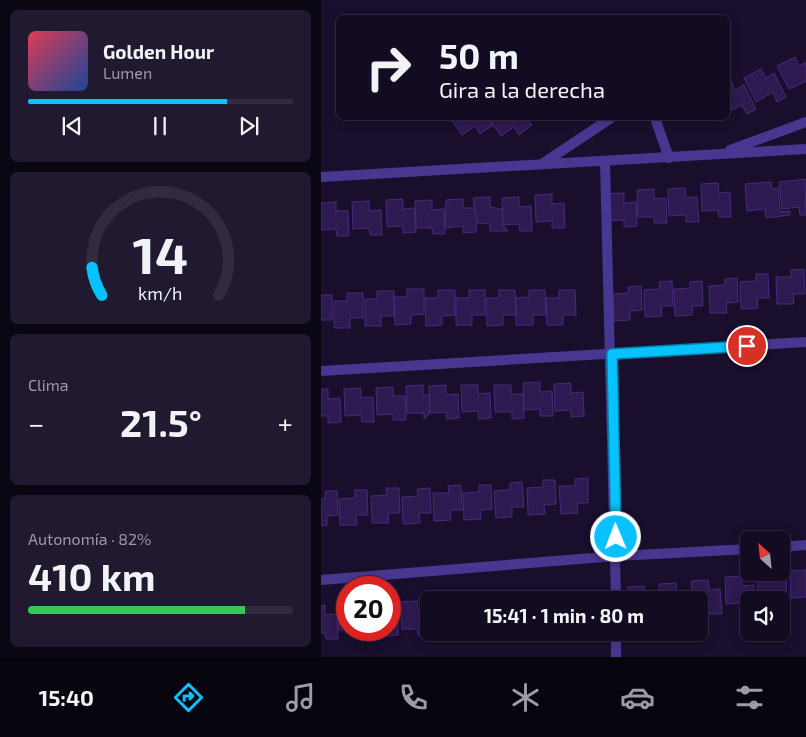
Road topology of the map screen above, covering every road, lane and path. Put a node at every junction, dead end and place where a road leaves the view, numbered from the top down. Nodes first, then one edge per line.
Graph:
1 (608, 120) edge
2 (656, 120) edge
3 (806, 122) edge
4 (806, 149) edge
5 (719, 154) junction
6 (669, 158) junction
7 (605, 162) junction
8 (541, 165) junction
9 (321, 177) edge
10 (806, 342) edge
11 (612, 354) junction
12 (321, 371) edge
13 (806, 545) edge
14 (790, 546) edge
15 (740, 549) edge
16 (617, 556) junction
17 (321, 580) edge
18 (616, 591) edge
19 (616, 641) edge
20 (616, 657) edge

1 - 8 lane
2 - 6 lane
3 - 5 lane
4 - 5 lane
5 - 6 lane
6 - 7 lane
7 - 8 lane
7 - 11 lane
8 - 9 lane
10 - 11 lane
11 - 12 lane
11 - 16 lane
13 - 14 lane
15 - 16 lane
16 - 17 lane
16 - 18 lane
19 - 20 lane

